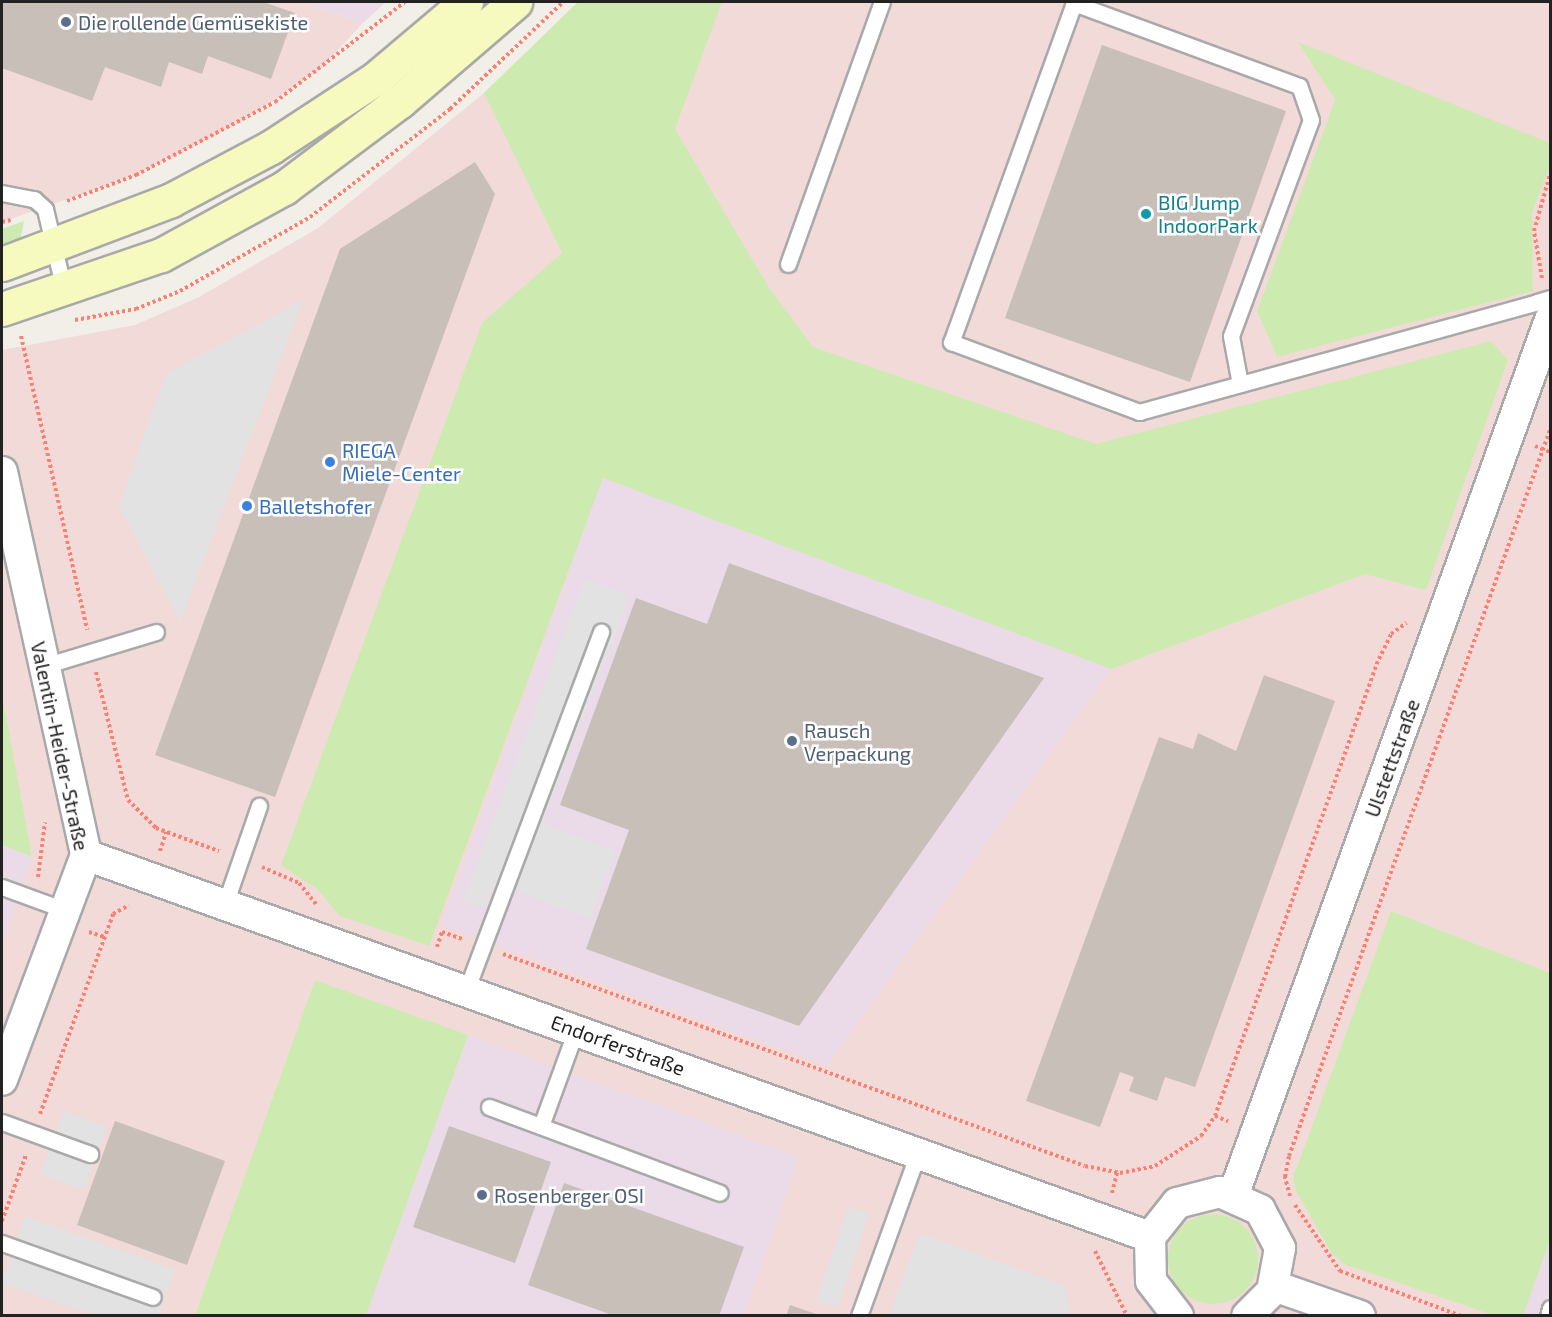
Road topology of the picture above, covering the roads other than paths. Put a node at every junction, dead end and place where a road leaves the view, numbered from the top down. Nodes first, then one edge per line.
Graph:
1 (466, 2) edge
2 (515, 2) edge
3 (882, 2) edge
4 (2, 194) edge
5 (52, 247) junction
6 (2, 264) edge
7 (788, 264) dead end
8 (64, 290) junction
9 (1546, 307) edge
10 (11, 321) edge
11 (1240, 384) junction
12 (2, 472) edge
13 (601, 631) dead end
14 (156, 632) dead end
15 (44, 666) junction
16 (259, 806) dead end
17 (86, 855) junction
18 (2, 887) edge
19 (225, 904) junction
20 (65, 910) junction
21 (466, 991) junction
22 (576, 1030) junction
23 (2, 1080) edge
24 (489, 1107) dead end
25 (2, 1122) edge
26 (541, 1126) junction
27 (918, 1152) junction
28 (90, 1154) dead end
29 (720, 1193) dead end
30 (1233, 1196) junction
31 (1150, 1238) junction
32 (2, 1243) edge
33 (1274, 1286) junction
34 (153, 1297) dead end
35 (1551, 1308) edge
36 (859, 1316) edge
37 (1178, 1316) edge
38 (1247, 1316) edge
39 (1360, 1316) edge
40 (1548, 1316) edge

1 - 5 main road
2 - 8 main road
3 - 7 lane
4 - 5 lane
5 - 6 main road
5 - 8 lane
8 - 10 main road
9 - 11 lane
9 - 30 street, Ulstettstraße
11 - 11 lane
12 - 15 street, Valentin-Heider-Straße
13 - 21 lane
14 - 15 lane
15 - 17 street, Valentin-Heider-Straße
16 - 19 lane
17 - 19 street, Endorferstraße
17 - 20 street, Valentin-Heider-Straße
18 - 20 lane
19 - 21 street, Endorferstraße
20 - 23 street, Valentin-Heider-Straße
21 - 22 street, Endorferstraße
22 - 26 lane
22 - 27 street, Endorferstraße
24 - 26 lane
25 - 28 lane
26 - 29 lane
27 - 31 street, Endorferstraße
27 - 36 lane
30 - 31 street
30 - 33 street
31 - 37 street
32 - 34 lane
33 - 38 street
33 - 39 street
35 - 40 lane

